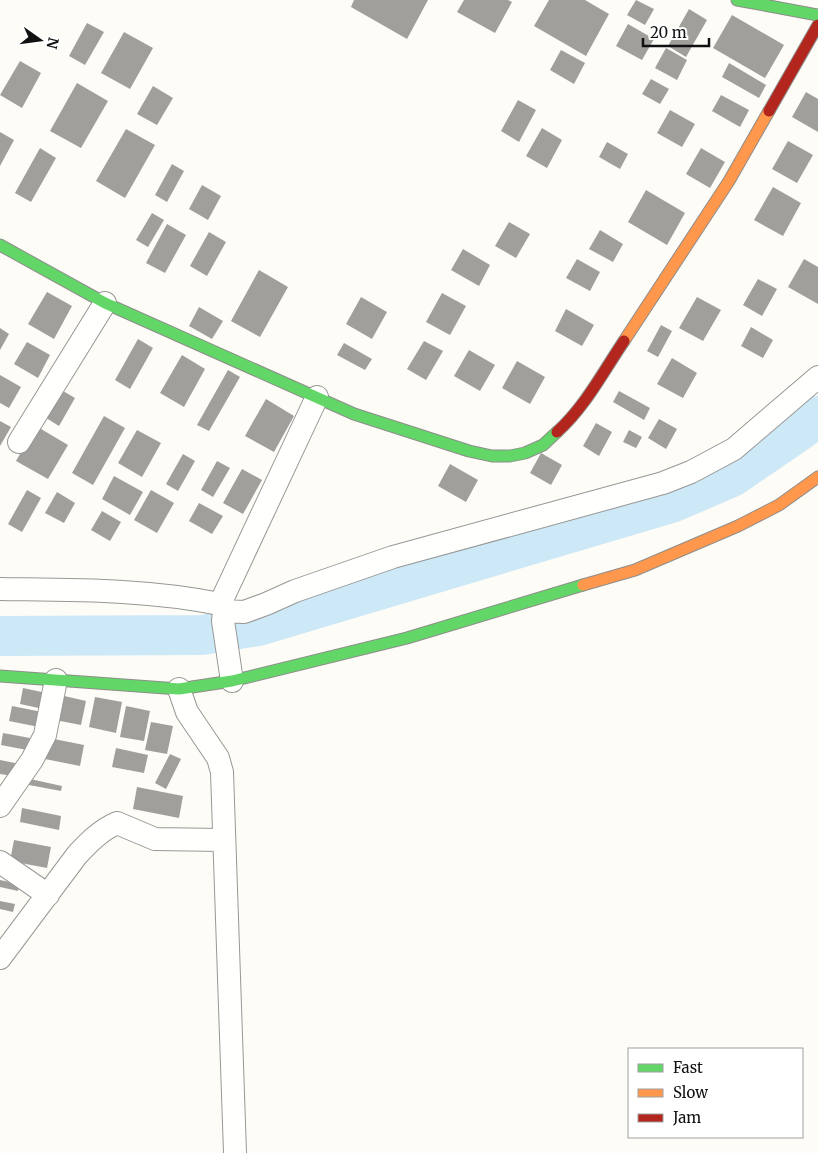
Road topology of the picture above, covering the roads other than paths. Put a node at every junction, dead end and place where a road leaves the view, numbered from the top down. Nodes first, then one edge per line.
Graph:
1 (737, 0) edge
2 (818, 15) edge
3 (818, 24) edge
4 (0, 245) edge
5 (105, 303) junction
6 (818, 376) edge
7 (317, 398) junction
8 (19, 442) dead end
9 (818, 477) edge
10 (0, 589) edge
11 (222, 612) junction
12 (230, 670) junction
13 (0, 676) edge
14 (56, 680) junction
15 (179, 689) junction
16 (0, 806) edge
17 (223, 840) junction
18 (0, 862) edge
19 (48, 895) junction
20 (0, 958) edge
21 (235, 1153) edge

1 - 2 street
3 - 7 street
4 - 5 street
5 - 7 street
5 - 8 street
6 - 11 street
7 - 11 street
9 - 12 street
10 - 11 street
11 - 12 street
12 - 15 street
13 - 14 street
14 - 15 street
14 - 16 street
15 - 17 street
17 - 19 street
17 - 21 street
18 - 19 street
19 - 20 street

